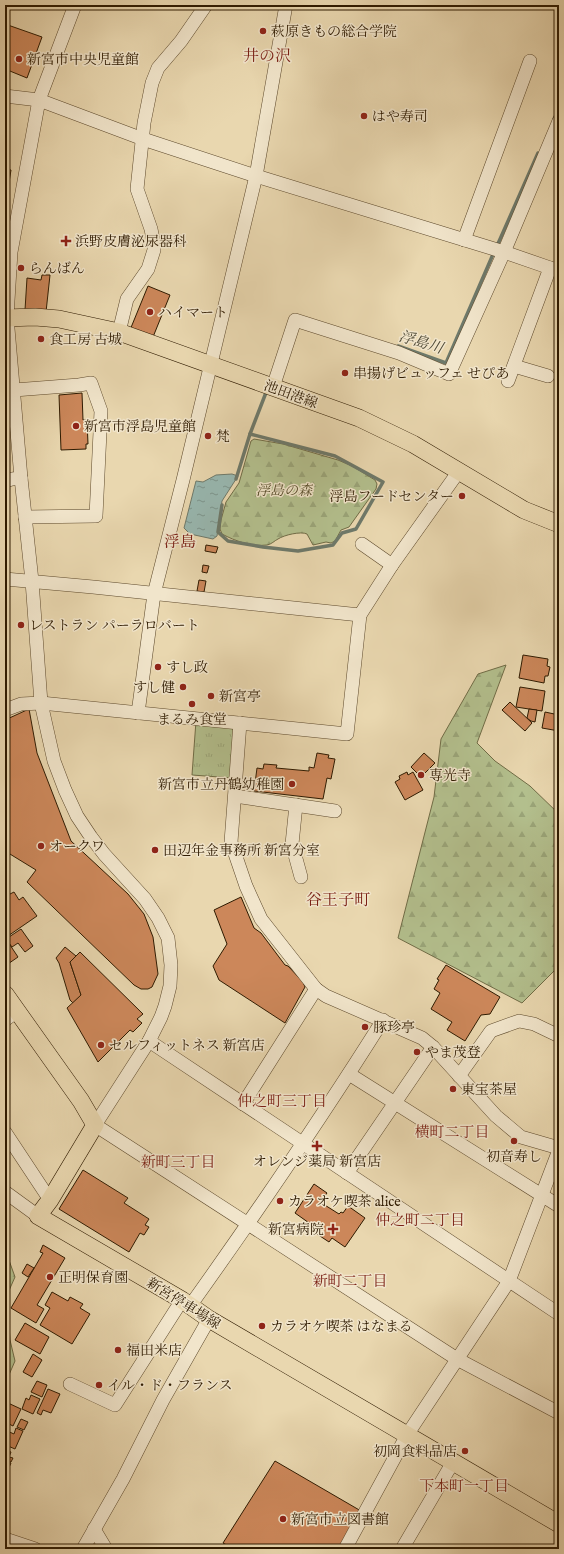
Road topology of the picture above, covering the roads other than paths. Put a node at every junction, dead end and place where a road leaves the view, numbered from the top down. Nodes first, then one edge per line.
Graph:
1 (75, 5) edge
2 (206, 5) edge
3 (286, 5) edge
4 (530, 61) dead end
5 (5, 96) edge
6 (39, 100) junction
7 (559, 121) edge
8 (143, 138) junction
9 (256, 176) junction
10 (464, 240) junction
11 (504, 252) junction
12 (555, 269) edge
13 (6, 318) edge
14 (119, 332) junction
15 (210, 365) junction
16 (514, 366) junction
17 (548, 376) dead end
18 (508, 381) dead end
19 (273, 387) junction
20 (14, 390) junction
21 (11, 425) edge
22 (459, 471) junction
23 (21, 478) junction
24 (5, 481) edge
25 (25, 518) junction
26 (559, 524) edge
27 (362, 544) dead end
28 (392, 565) junction
29 (5, 579) edge
30 (32, 581) junction
31 (154, 594) junction
32 (360, 615) junction
33 (41, 702) junction
34 (5, 710) edge
35 (138, 712) junction
36 (240, 723) junction
37 (235, 796) junction
38 (296, 805) junction
39 (335, 811) dead end
40 (301, 877) dead end
41 (316, 989) junction
42 (5, 994) edge
43 (11, 1016) edge
44 (383, 1020) junction
45 (559, 1036) edge
46 (149, 1041) junction
47 (433, 1047) junction
48 (349, 1074) junction
49 (459, 1076) junction
50 (395, 1103) junction
51 (243, 1104) junction
52 (95, 1125) junction
53 (5, 1132) edge
54 (302, 1143) junction
55 (559, 1149) edge
56 (347, 1173) junction
57 (5, 1192) edge
58 (542, 1195) junction
59 (50, 1200) junction
60 (559, 1206) edge
61 (38, 1216) junction
62 (248, 1225) junction
63 (508, 1281) junction
64 (186, 1303) junction
65 (559, 1314) edge
66 (210, 1319) junction
67 (457, 1359) junction
68 (70, 1384) dead end
69 (559, 1413) edge
70 (407, 1436) junction
71 (453, 1462) junction
72 (559, 1524) edge
73 (94, 1529) junction
74 (5, 1539) edge
75 (35, 1549) edge
76 (83, 1549) edge
77 (106, 1549) edge
78 (345, 1549) edge
79 (402, 1549) edge

1 - 6 street
2 - 8 street
3 - 9 street
4 - 10 street
5 - 6 street
6 - 8 street
6 - 13 street
7 - 11 street
8 - 9 street
8 - 14 street
9 - 10 street
9 - 15 street
10 - 11 street
11 - 12 street
11 - 19 street
12 - 16 street
13 - 14 main road, 池田港線
13 - 20 street
14 - 15 main road, 池田港線
15 - 19 main road, 池田港線
15 - 31 street
16 - 17 street
16 - 18 street
19 - 22 main road, 池田港線
20 - 21 street
20 - 25 street
21 - 23 street
22 - 26 main road, 池田港線
22 - 28 street
23 - 24 street
23 - 25 street
25 - 30 street
27 - 28 street
28 - 32 street
29 - 30 street
30 - 31 street
30 - 33 street
31 - 32 street
31 - 35 street
32 - 36 street
33 - 34 street
33 - 35 street
33 - 46 street
35 - 36 street
36 - 37 street
37 - 38 street
37 - 41 street
38 - 39 street
38 - 40 street
41 - 44 street
41 - 51 street
42 - 43 main road
43 - 52 main road
44 - 47 street
44 - 48 street
45 - 49 street
46 - 51 street
46 - 52 street
47 - 49 street
47 - 50 street
48 - 50 street
48 - 54 street
49 - 55 street
50 - 56 street
50 - 58 street
51 - 54 street
52 - 59 main road
52 - 62 street
53 - 59 street
54 - 56 street
54 - 62 street
55 - 58 street
56 - 63 street
57 - 61 street
58 - 60 street
58 - 63 street
59 - 61 main road
61 - 64 main road, 新宮停車場線
62 - 64 street
62 - 67 street
63 - 65 street
63 - 67 street
64 - 66 main road, 新宮停車場線
64 - 68 street
66 - 70 main road, 新宮停車場線
66 - 73 street
67 - 69 street
67 - 70 street
70 - 71 main road, 新宮停車場線
70 - 78 street
71 - 72 main road, 新宮停車場線
71 - 79 street
73 - 76 street
73 - 77 street
74 - 75 street

